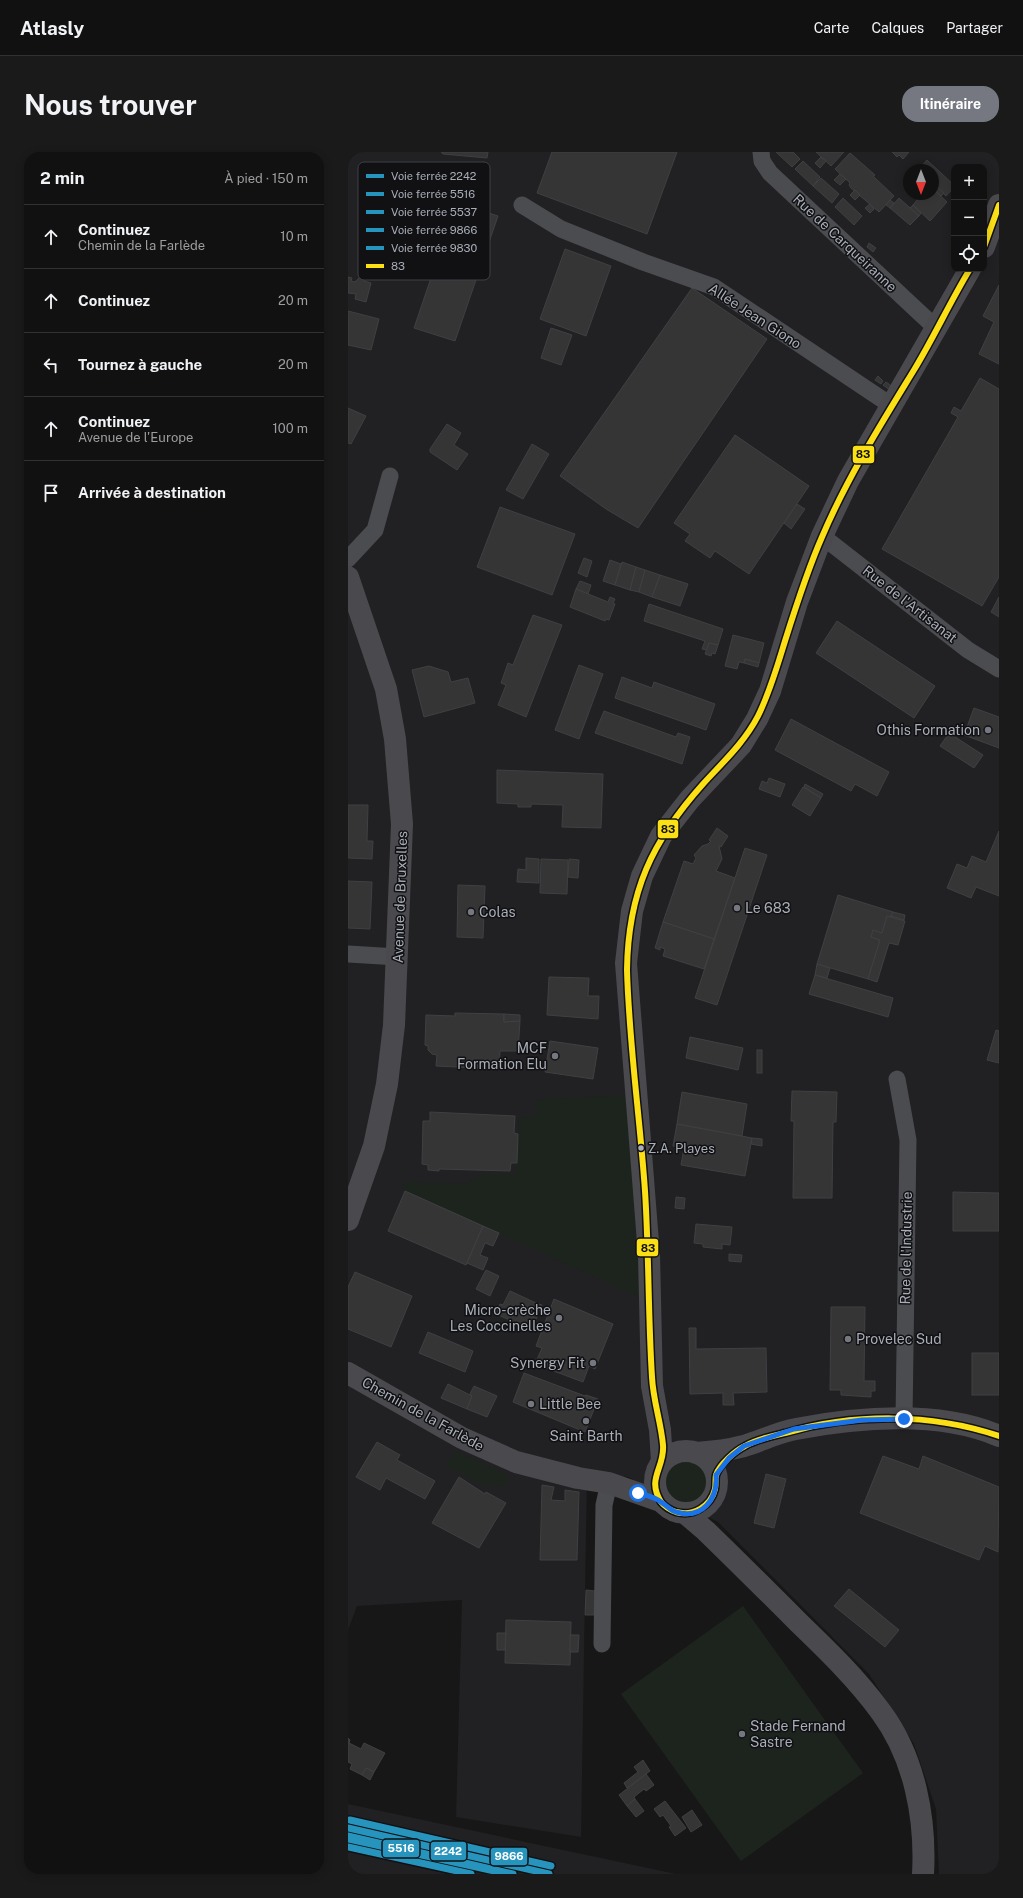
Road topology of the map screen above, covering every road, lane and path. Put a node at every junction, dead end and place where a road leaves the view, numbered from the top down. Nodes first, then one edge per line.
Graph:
1 (761, 152) edge
2 (999, 204) edge
3 (522, 205) dead end
4 (987, 238) edge
5 (968, 272) edge
6 (937, 329) junction
7 (892, 406) junction
8 (390, 476) dead end
9 (822, 536) junction
10 (348, 559) edge
11 (348, 577) edge
12 (999, 669) edge
13 (348, 954) edge
14 (398, 957) junction
15 (897, 1078) dead end
16 (348, 1220) edge
17 (348, 1373) edge
18 (657, 1416) junction
19 (904, 1419) junction
20 (999, 1436) edge
21 (744, 1446) junction
22 (690, 1452) junction
23 (659, 1467) junction
24 (716, 1475) junction
25 (612, 1484) junction
26 (660, 1501) junction
27 (710, 1502) junction
28 (685, 1513) junction
29 (754, 1578) junction
30 (602, 1644) dead end
31 (923, 1874) edge

1 - 6 street, Rue de Carqueiranne
2 - 4 street
3 - 7 street, Allée Jean Giono
5 - 6 street
6 - 7 street
7 - 9 street
8 - 10 street
9 - 12 street, Rue de l'Artisanat
9 - 18 street
11 - 14 street, Avenue de Bruxelles
13 - 14 street
14 - 16 street, Avenue de Bruxelles
15 - 19 street, Rue de l'Industrie
17 - 25 street, Chemin de la Farlède
18 - 22 street
18 - 23 street
19 - 20 street
19 - 21 street
21 - 22 street
21 - 24 street
22 - 23 street
22 - 24 street
23 - 25 street, Chemin de la Farlède
23 - 26 street
24 - 27 street
25 - 26 street, Chemin de la Farlède
25 - 30 street
26 - 28 street
27 - 28 street
27 - 29 street
28 - 29 street
29 - 31 street

